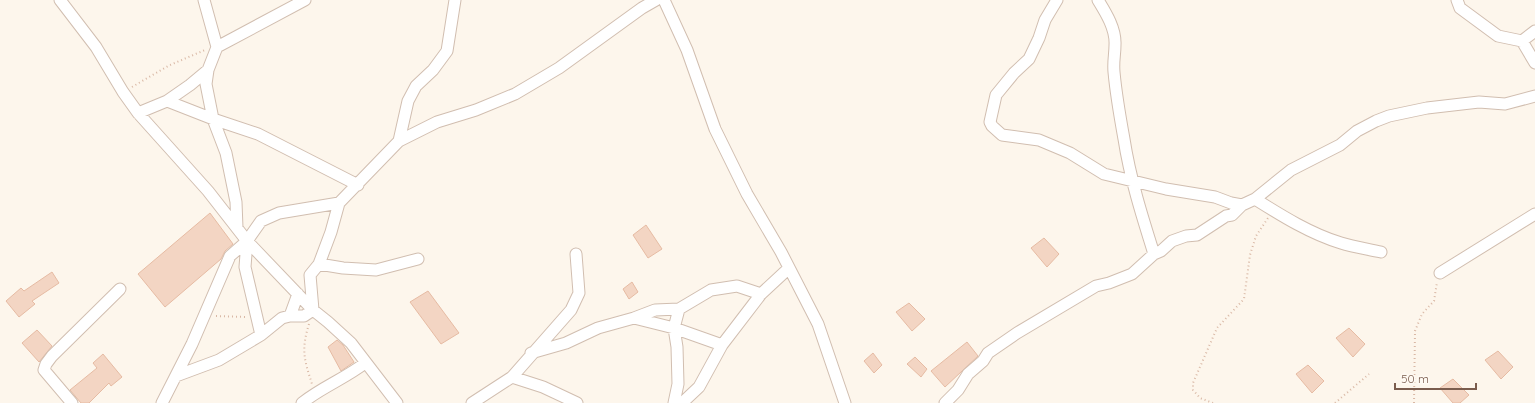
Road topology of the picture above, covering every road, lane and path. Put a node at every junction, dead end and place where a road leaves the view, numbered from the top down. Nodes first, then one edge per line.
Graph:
1 (60, 0) edge
2 (204, 0) edge
3 (305, 0) edge
4 (455, 0) edge
5 (656, 0) edge
6 (664, 0) edge
7 (1058, 0) edge
8 (1098, 0) edge
9 (1457, 0) edge
10 (1535, 31) edge
11 (1522, 40) junction
12 (217, 47) junction
13 (1535, 63) edge
14 (208, 70) junction
15 (123, 92) junction
16 (1535, 96) edge
17 (167, 101) junction
18 (138, 113) junction
19 (213, 119) junction
20 (399, 141) junction
21 (1132, 181) junction
22 (358, 185) junction
23 (1255, 199) junction
24 (339, 203) junction
25 (1242, 205) junction
26 (1274, 211) junction
27 (1535, 214) edge
28 (237, 228) junction
29 (247, 241) junction
30 (1380, 252) dead end
31 (576, 254) dead end
32 (1154, 254) junction
33 (418, 259) dead end
34 (319, 264) junction
35 (789, 268) junction
36 (1440, 273) joint
37 (120, 289) dead end
38 (298, 294) junction
39 (761, 294) junction
40 (679, 309) junction
41 (313, 310) junction
42 (204, 315) junction
43 (290, 316) junction
44 (257, 317) junction
45 (634, 318) junction
46 (674, 328) junction
47 (261, 335) junction
48 (722, 345) junction
49 (531, 353) junction
50 (365, 362) junction
51 (1369, 374) dead end
52 (176, 376) junction
53 (512, 377) junction
54 (315, 392) junction
55 (1200, 398) junction
56 (72, 403) edge
57 (162, 403) edge
58 (302, 403) edge
59 (397, 403) edge
60 (472, 403) edge
61 (577, 403) edge
62 (674, 403) edge
63 (682, 403) edge
64 (845, 403) edge
65 (946, 403) edge
66 (1202, 403) edge
67 (1213, 403) edge
68 (1335, 403) edge
69 (1414, 403) edge

1 - 15 street
2 - 12 street
3 - 12 street
4 - 20 street
5 - 20 street
6 - 35 street
7 - 21 street
8 - 21 street
9 - 11 street
10 - 11 street
11 - 13 street
12 - 14 street
12 - 15 path
14 - 17 street
14 - 19 street
15 - 18 street
16 - 23 street
17 - 18 street
17 - 19 street
18 - 28 street
19 - 22 street
19 - 28 street
20 - 22 street
21 - 25 street
21 - 32 street
22 - 24 street
23 - 25 street
23 - 26 street
24 - 29 street
24 - 34 street
25 - 32 street
26 - 30 street
26 - 55 path
27 - 36 street
28 - 29 street
29 - 38 street
29 - 42 street
29 - 44 street
31 - 49 street
32 - 65 street
33 - 34 street
34 - 41 street
35 - 39 street
35 - 64 street
36 - 69 path
37 - 56 street
38 - 41 street
38 - 43 street
39 - 40 street
39 - 48 street
40 - 45 street
40 - 46 street
41 - 43 street
41 - 50 street
41 - 54 path
42 - 44 path
42 - 52 street
43 - 47 street
44 - 47 street
45 - 46 street
45 - 49 street
46 - 48 street
46 - 62 street
47 - 52 street
48 - 63 street
49 - 53 street
50 - 54 street
50 - 59 street
51 - 68 path
52 - 57 street
53 - 60 street
53 - 61 street
54 - 58 street
55 - 66 path
55 - 67 path

